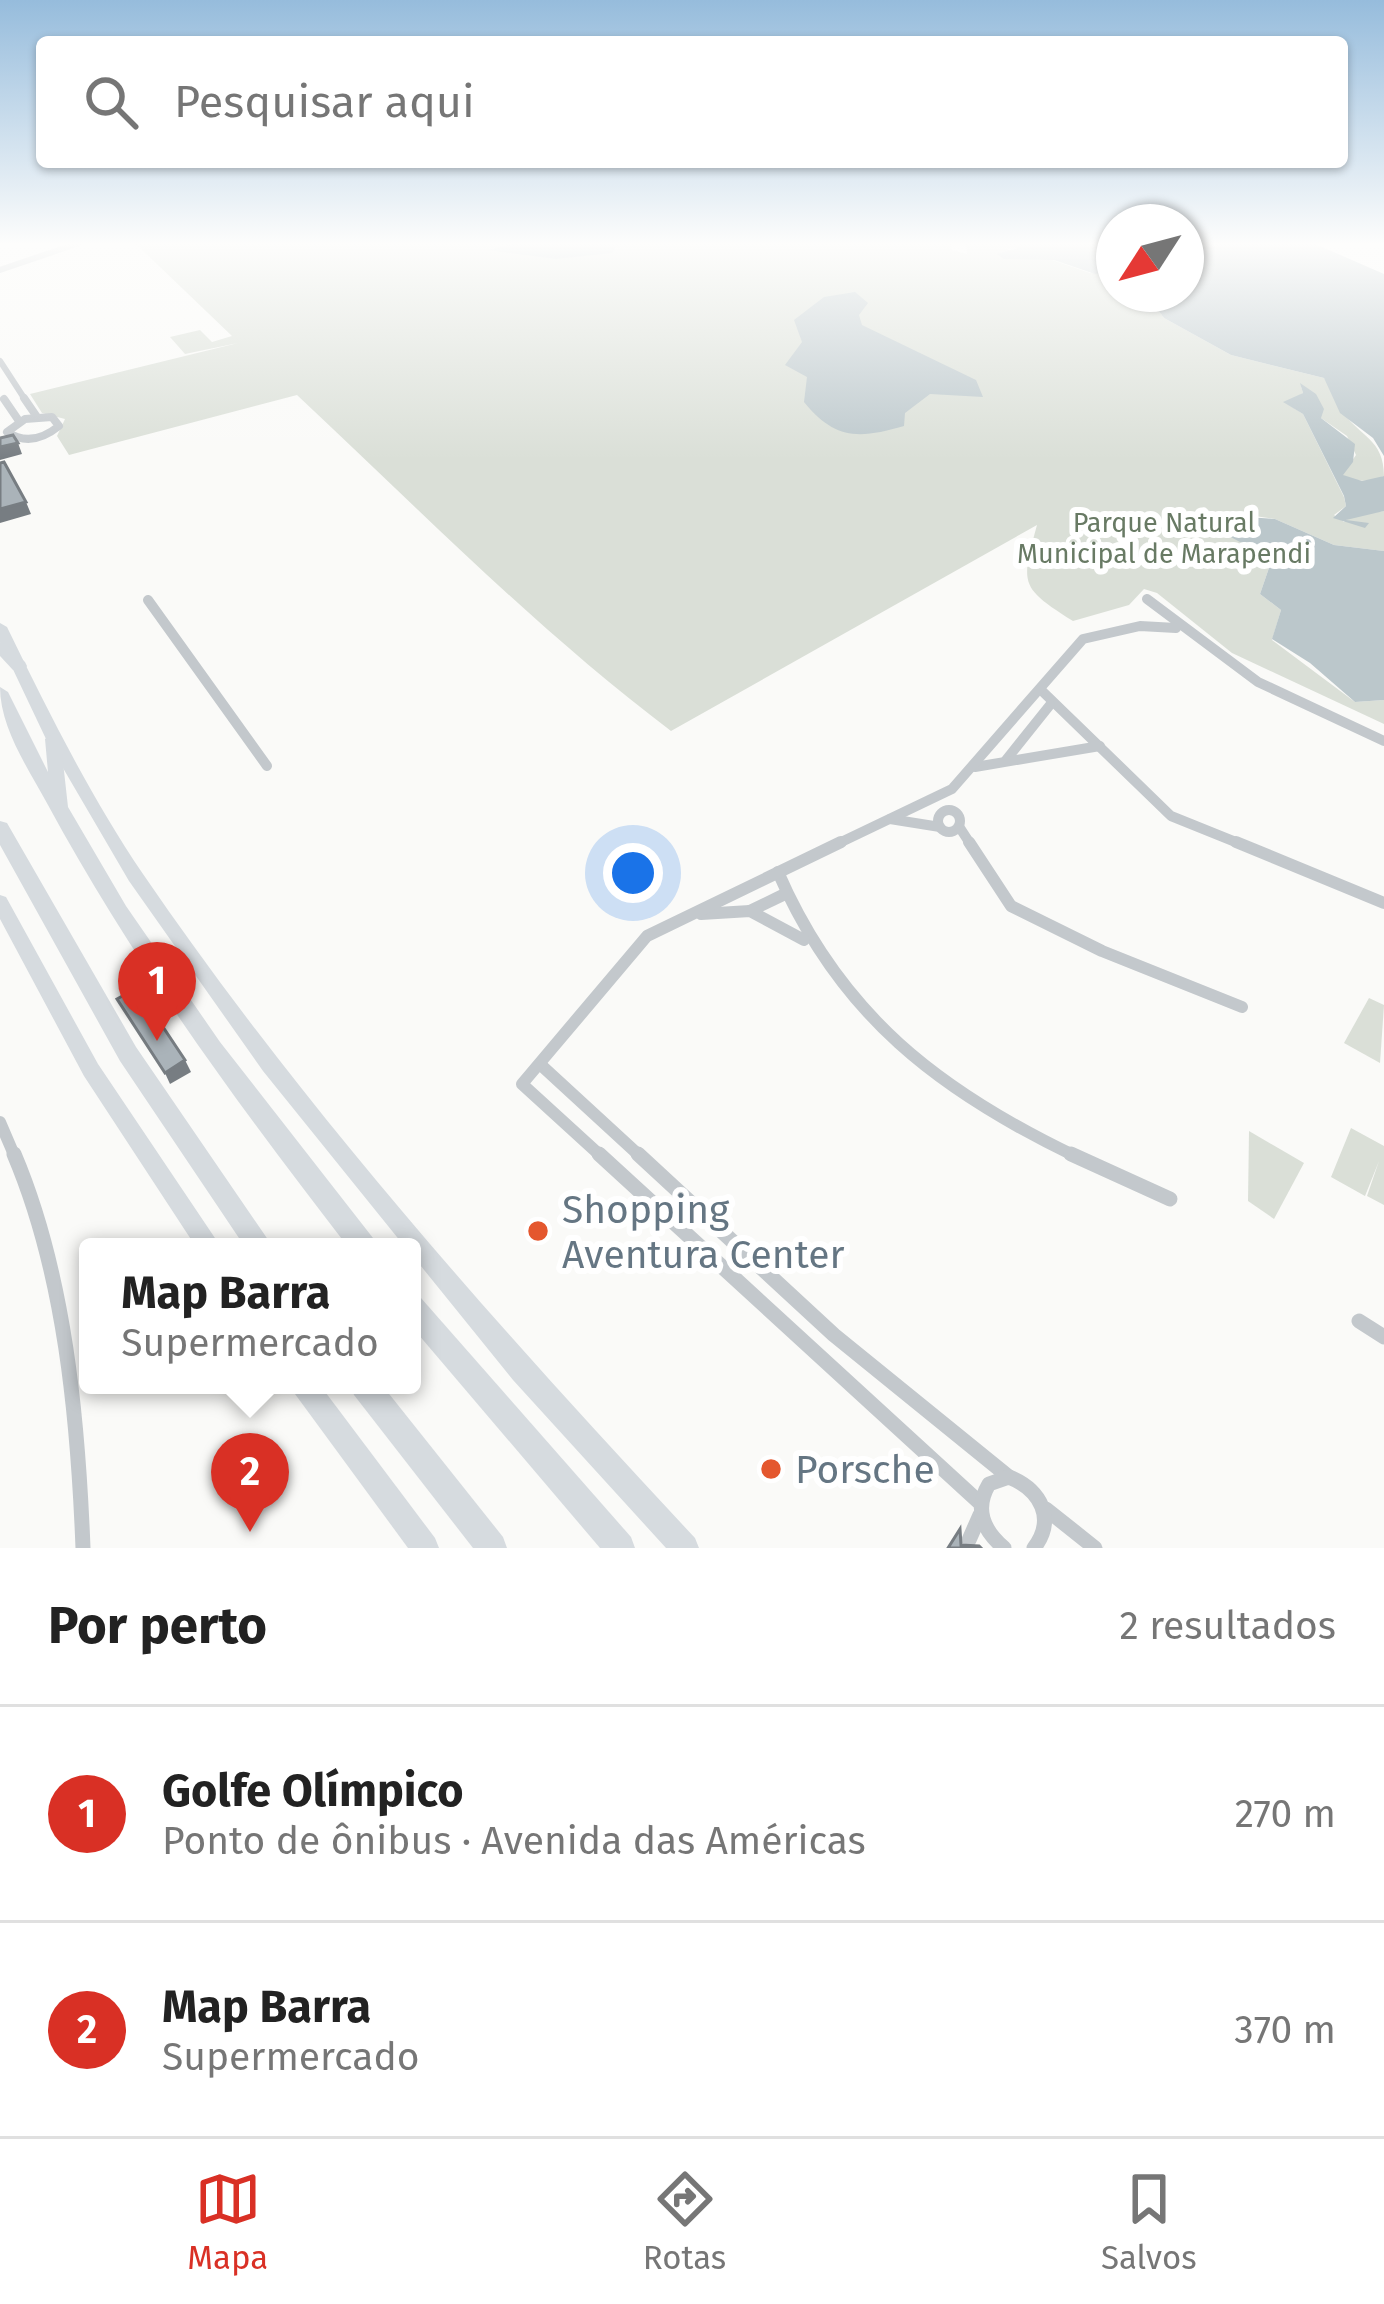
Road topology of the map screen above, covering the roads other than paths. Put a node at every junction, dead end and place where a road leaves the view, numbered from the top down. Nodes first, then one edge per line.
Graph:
1 (0, 361) edge
2 (4, 399) dead end
3 (37, 417) junction
4 (19, 421) junction
5 (3, 434) edge
6 (1147, 599) dead end
7 (148, 600) dead end
8 (0, 627) edge
9 (1177, 628) junction
10 (0, 647) edge
11 (19, 666) junction
12 (1040, 689) junction
13 (0, 692) edge
14 (1051, 705) junction
15 (54, 739) junction
16 (1384, 741) edge
17 (1100, 746) junction
18 (1006, 760) junction
19 (267, 766) dead end
20 (976, 767) junction
21 (952, 789) junction
22 (60, 810) junction
23 (954, 812) junction
24 (887, 818) junction
25 (940, 826) junction
26 (0, 828) edge
27 (960, 828) junction
28 (8, 850) edge
29 (778, 872) junction
30 (784, 894) junction
31 (0, 902) edge
32 (1384, 903) edge
33 (750, 911) junction
34 (692, 914) junction
35 (805, 940) junction
36 (1242, 1007) dead end
37 (542, 1066) junction
38 (0, 1122) edge
39 (1170, 1199) dead end
40 (202, 1238) edge
41 (254, 1238) edge
42 (357, 1238) edge
43 (410, 1238) edge
44 (421, 1252) edge
45 (421, 1317) edge
46 (1359, 1321) dead end
47 (834, 1335) junction
48 (1384, 1337) edge
49 (820, 1358) junction
50 (311, 1394) edge
51 (371, 1394) edge
52 (1009, 1478) junction
53 (1044, 1507) junction
54 (980, 1509) junction
55 (969, 1540) edge
56 (83, 1548) edge
57 (425, 1548) edge
58 (492, 1548) edge
59 (620, 1548) edge
60 (685, 1548) edge
61 (1004, 1548) edge
62 (1034, 1548) edge
63 (1095, 1548) edge

1 - 3 street
2 - 4 street
3 - 4 street
3 - 5 street
4 - 5 street
6 - 9 street
7 - 19 street
8 - 11 main road
9 - 12 street
9 - 16 street
10 - 11 highway
11 - 15 main road
12 - 14 street
12 - 20 street
13 - 22 highway
14 - 17 street
14 - 18 street
15 - 22 highway
15 - 43 main road
17 - 18 street
17 - 32 street
18 - 20 street
20 - 21 street
21 - 23 street
21 - 24 street
22 - 42 highway
23 - 25 street
23 - 27 street
24 - 25 street
24 - 29 street
25 - 27 street
26 - 28 highway
27 - 36 street
28 - 41 highway
29 - 30 street
29 - 34 street
30 - 33 street
30 - 35 street
31 - 40 main road
33 - 34 street
33 - 35 street
34 - 37 street
35 - 39 street
37 - 47 street
37 - 49 street
38 - 56 street
44 - 60 main road
45 - 59 highway
46 - 48 street
47 - 49 street
47 - 52 street
49 - 54 street
50 - 57 main road
51 - 58 highway
52 - 53 street
52 - 54 street
53 - 62 street
53 - 63 street
54 - 55 street
54 - 61 street

